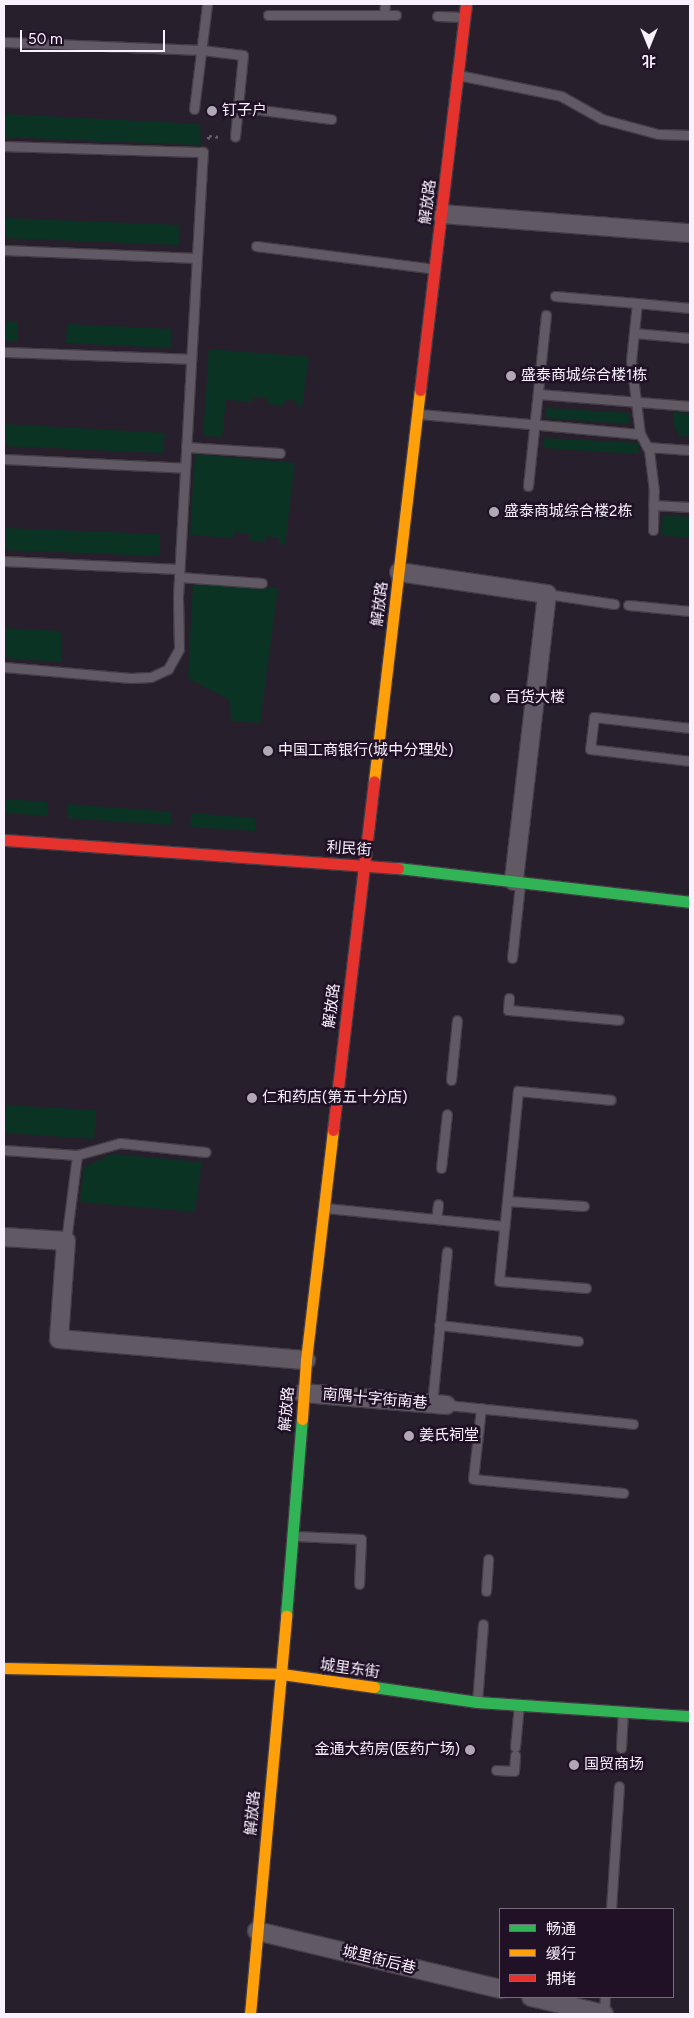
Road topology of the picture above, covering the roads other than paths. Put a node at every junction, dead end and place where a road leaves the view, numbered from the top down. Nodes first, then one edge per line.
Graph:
1 (207, 4) edge
2 (385, 4) edge
3 (466, 4) edge
4 (268, 15) dead end
5 (384, 15) junction
6 (396, 15) dead end
7 (437, 16) dead end
8 (464, 17) junction
9 (4, 42) edge
10 (202, 50) junction
11 (458, 75) junction
12 (238, 107) junction
13 (194, 109) dead end
14 (331, 119) dead end
15 (690, 135) edge
16 (235, 137) road end
17 (6, 146) dead end
18 (441, 214) junction
19 (690, 233) edge
20 (256, 246) dead end
21 (4, 250) edge
22 (197, 258) junction
23 (435, 269) junction
24 (555, 296) dead end
25 (637, 303) junction
26 (690, 308) edge
27 (546, 314) dead end
28 (634, 334) junction
29 (690, 338) edge
30 (4, 352) edge
31 (191, 359) junction
32 (538, 394) junction
33 (637, 402) junction
34 (690, 406) edge
35 (418, 414) junction
36 (535, 426) junction
37 (640, 434) junction
38 (186, 447) junction
39 (647, 447) junction
40 (690, 450) edge
41 (280, 453) dead end
42 (4, 459) edge
43 (185, 468) junction
44 (528, 486) dead end
45 (653, 505) junction
46 (690, 507) edge
47 (653, 530) dead end
48 (4, 561) edge
49 (399, 572) junction
50 (179, 573) junction
51 (262, 583) dead end
52 (547, 594) junction
53 (614, 604) dead end
54 (628, 605) dead end
55 (690, 611) edge
56 (4, 668) edge
57 (690, 728) edge
58 (690, 761) edge
59 (4, 840) edge
60 (364, 864) junction
61 (517, 881) junction
62 (690, 902) edge
63 (512, 958) dead end
64 (509, 998) dead end
65 (457, 1020) dead end
66 (619, 1020) dead end
67 (451, 1080) dead end
68 (611, 1100) dead end
69 (447, 1114) dead end
70 (4, 1150) edge
71 (206, 1152) dead end
72 (77, 1155) junction
73 (442, 1168) dead end
74 (507, 1200) junction
75 (438, 1204) dead end
76 (584, 1206) dead end
77 (323, 1208) junction
78 (436, 1219) junction
79 (504, 1226) junction
80 (4, 1237) edge
81 (66, 1241) junction
82 (447, 1252) dead end
83 (586, 1288) dead end
84 (439, 1325) junction
85 (578, 1341) dead end
86 (306, 1360) junction
87 (303, 1393) junction
88 (440, 1404) junction
89 (481, 1408) junction
90 (633, 1424) dead end
91 (623, 1493) dead end
92 (292, 1536) junction
93 (488, 1559) dead end
94 (359, 1584) dead end
95 (486, 1591) dead end
96 (483, 1624) dead end
97 (4, 1668) edge
98 (282, 1674) junction
99 (477, 1702) junction
100 (518, 1705) junction
101 (623, 1711) junction
102 (690, 1716) edge
103 (621, 1748) dead end
104 (496, 1770) dead end
105 (619, 1786) dead end
106 (611, 1908) edge
107 (257, 1931) junction
108 (499, 1989) edge
109 (535, 1998) edge
110 (606, 1998) edge
111 (250, 2014) edge
112 (604, 2014) edge

1 - 10 lane
2 - 5 lane
3 - 8 street, 解放路
4 - 5 lane
5 - 6 lane
7 - 8 lane
8 - 11 street, 解放路
9 - 10 lane
10 - 12 lane
10 - 13 lane
11 - 15 lane
11 - 18 street, 解放路
12 - 14 lane
12 - 16 lane
17 - 22 lane
18 - 19 street
18 - 23 street, 解放路
20 - 23 lane
21 - 22 lane
22 - 31 lane
23 - 35 street, 解放路
24 - 25 lane
25 - 26 lane
25 - 28 lane
27 - 32 lane
28 - 29 lane
28 - 33 lane
30 - 31 lane
31 - 38 lane
32 - 33 lane
32 - 36 lane
33 - 34 lane
33 - 37 lane
35 - 36 lane
35 - 49 street, 解放路
36 - 37 lane
36 - 44 lane
37 - 39 lane
38 - 41 lane
38 - 43 lane
39 - 40 lane
39 - 45 lane
42 - 43 lane
43 - 50 lane
45 - 46 lane
45 - 47 lane
48 - 50 lane
49 - 52 street
49 - 60 street, 解放路
50 - 51 lane
50 - 56 lane
52 - 53 lane
52 - 61 street
54 - 55 lane
57 - 58 lane
59 - 60 street, 利民街
60 - 61 street, 利民街
60 - 77 street, 解放路
61 - 62 street, 利民街
61 - 63 lane
64 - 66 lane
65 - 67 lane
68 - 74 lane
69 - 73 lane
70 - 72 lane
71 - 72 lane
72 - 81 lane
74 - 76 lane
74 - 79 lane
75 - 78 lane
77 - 78 lane
77 - 86 street, 解放路
78 - 79 lane
79 - 83 lane
80 - 81 street
81 - 86 street
82 - 84 lane
84 - 85 lane
84 - 88 lane
86 - 87 street, 解放路
87 - 88 street, 南隅十字街南巷
87 - 92 street, 解放路
88 - 89 lane
89 - 90 lane
89 - 91 lane
92 - 94 lane
92 - 98 street, 解放路
93 - 95 lane
96 - 99 lane
97 - 98 street, 城里东街
98 - 99 street, 城里东街
98 - 107 street, 解放路
99 - 100 street, 城里东街
100 - 101 street, 城里东街
100 - 104 lane
101 - 102 street, 城里东街
101 - 103 lane
105 - 106 lane
107 - 108 street, 城里街后巷
107 - 111 street, 解放路
109 - 112 street
110 - 112 lane

